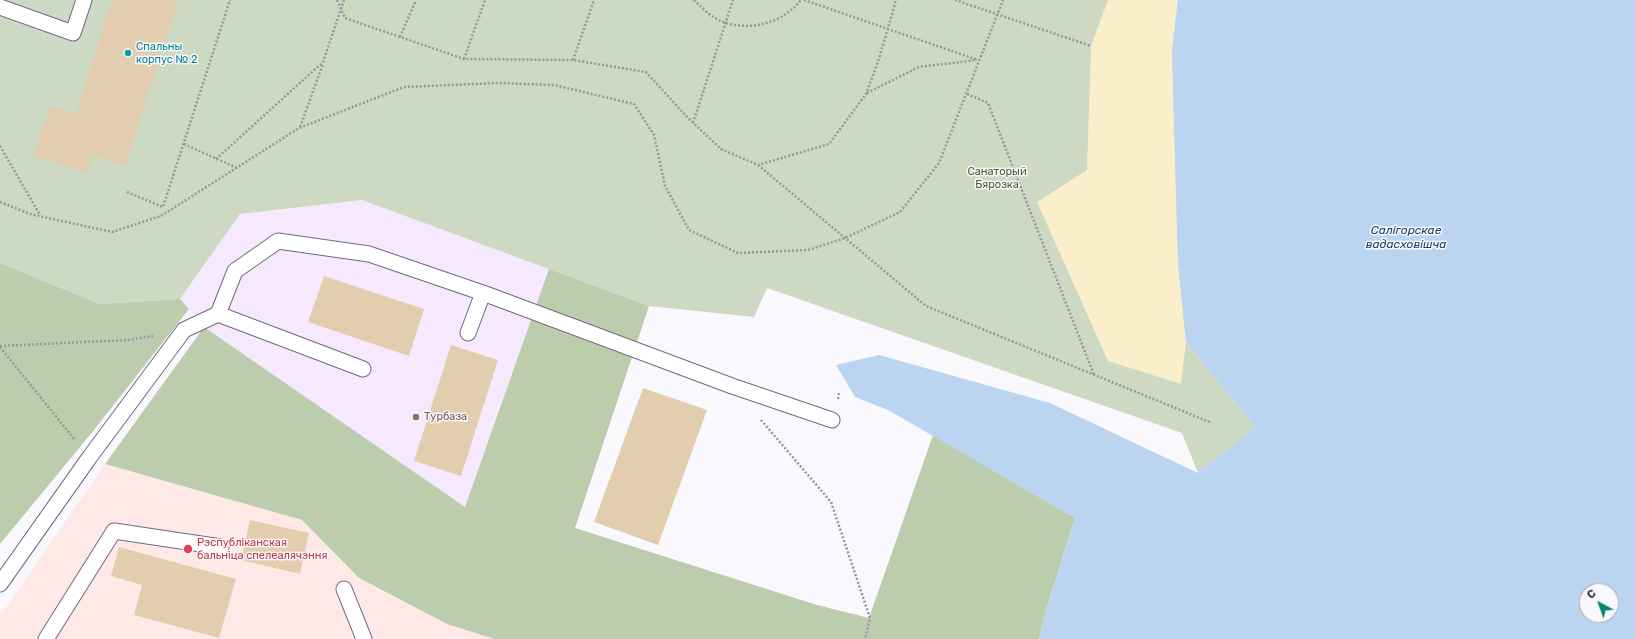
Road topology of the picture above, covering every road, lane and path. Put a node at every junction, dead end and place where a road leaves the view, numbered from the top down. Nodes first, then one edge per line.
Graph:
1 (84, 0) edge
2 (230, 0) edge
3 (337, 0) edge
4 (344, 0) edge
5 (416, 0) edge
6 (485, 0) edge
7 (594, 0) edge
8 (694, 0) edge
9 (733, 0) edge
10 (801, 0) edge
11 (804, 0) edge
12 (896, 0) edge
13 (955, 0) edge
14 (1002, 0) edge
15 (0, 7) edge
16 (341, 10) junction
17 (997, 14) junction
18 (726, 23) junction
19 (887, 28) junction
20 (400, 37) junction
21 (1091, 46) dead end
22 (464, 59) junction
23 (573, 60) junction
24 (978, 60) junction
25 (323, 62) junction
26 (866, 94) junction
27 (967, 94) junction
28 (693, 123) junction
29 (299, 128) junction
30 (184, 144) junction
31 (0, 146) edge
32 (216, 159) junction
33 (758, 165) junction
34 (237, 168) junction
35 (127, 192) dead end
36 (0, 202) edge
37 (40, 216) junction
38 (845, 238) junction
39 (483, 293) junction
40 (218, 314) junction
41 (184, 330) junction
42 (468, 333) dead end
43 (0, 347) edge
44 (363, 369) dead end
45 (1094, 375) junction
46 (757, 415) dead end
47 (832, 420) dead end
48 (1212, 423) dead end
49 (90, 458) junction
50 (221, 547) dead end
51 (0, 584) edge
52 (344, 589) dead end
53 (46, 639) edge
54 (364, 639) edge
55 (865, 639) edge

1 - 15 lane
2 - 30 path
3 - 16 path
4 - 16 path
5 - 20 path
6 - 22 path
7 - 23 path
8 - 18 path
9 - 18 path
10 - 18 path
11 - 19 path
12 - 19 path
13 - 17 path
14 - 17 path
16 - 20 path
16 - 25 path
17 - 21 path
17 - 24 path
18 - 28 path
19 - 24 path
19 - 26 path
20 - 22 path
22 - 23 path
23 - 28 path
24 - 26 path
24 - 27 path
25 - 29 path
25 - 32 path
26 - 33 path
27 - 38 path
27 - 45 path
28 - 33 path
29 - 34 path
29 - 38 path
30 - 32 path
30 - 35 path
31 - 37 path
32 - 34 path
33 - 38 path
34 - 37 path
36 - 37 path
38 - 45 path
39 - 40 lane
39 - 42 lane
39 - 47 lane
40 - 41 lane
40 - 44 lane
41 - 43 path
41 - 49 lane
43 - 49 path
45 - 48 path
46 - 55 path
49 - 51 lane
50 - 53 lane
52 - 54 lane

